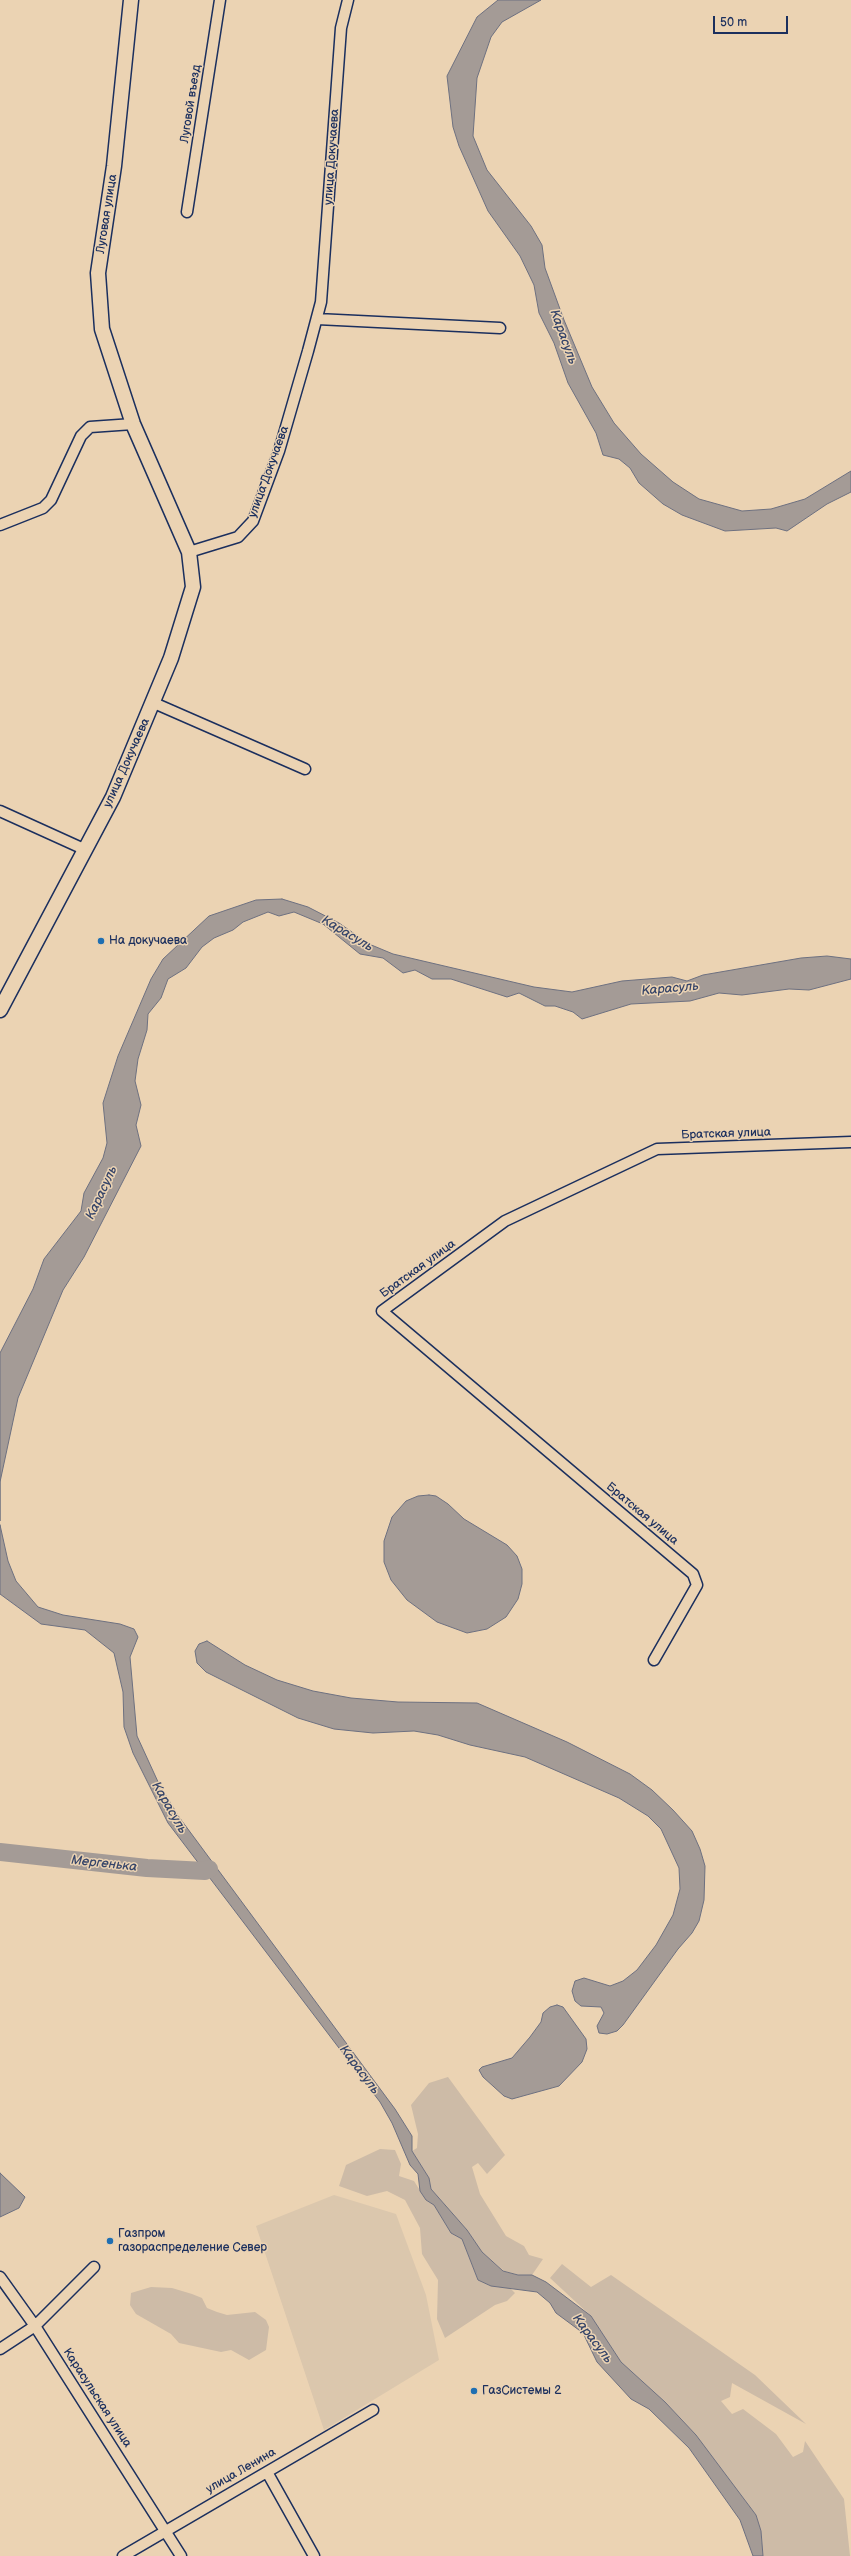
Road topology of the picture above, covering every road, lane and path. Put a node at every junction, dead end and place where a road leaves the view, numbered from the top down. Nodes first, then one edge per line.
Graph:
1 (131, 0) edge
2 (220, 0) edge
3 (348, 0) edge
4 (187, 212) dead end
5 (317, 319) junction
6 (500, 328) dead end
7 (133, 424) junction
8 (0, 525) edge
9 (189, 552) junction
10 (154, 703) junction
11 (305, 769) dead end
12 (0, 811) edge
13 (86, 850) junction
14 (0, 1010) edge
15 (851, 1142) edge
16 (654, 1660) dead end
17 (94, 2267) dead end
18 (0, 2276) edge
19 (35, 2326) junction
20 (0, 2349) edge
21 (373, 2410) dead end
22 (267, 2472) junction
23 (164, 2530) junction
24 (123, 2556) edge
25 (181, 2556) edge
26 (314, 2556) edge

1 - 7 main road, Луговая улица
2 - 4 street, Луговой въезд
3 - 5 street, улица Докучаева
5 - 6 street
5 - 9 street, улица Докучаева
7 - 8 street
7 - 9 main road, Луговая улица
9 - 10 main road, улица Докучаева
10 - 11 street
10 - 13 main road, улица Докучаева
12 - 13 street
13 - 14 main road, улица Докучаева
15 - 16 street, Братская улица
17 - 19 street
18 - 19 street, Карасульская улица
19 - 20 street
19 - 23 street, Карасульская улица
21 - 22 street, улица Ленина
22 - 23 street, улица Ленина
22 - 26 street
23 - 24 street, улица Ленина
23 - 25 street, Карасульская улица

